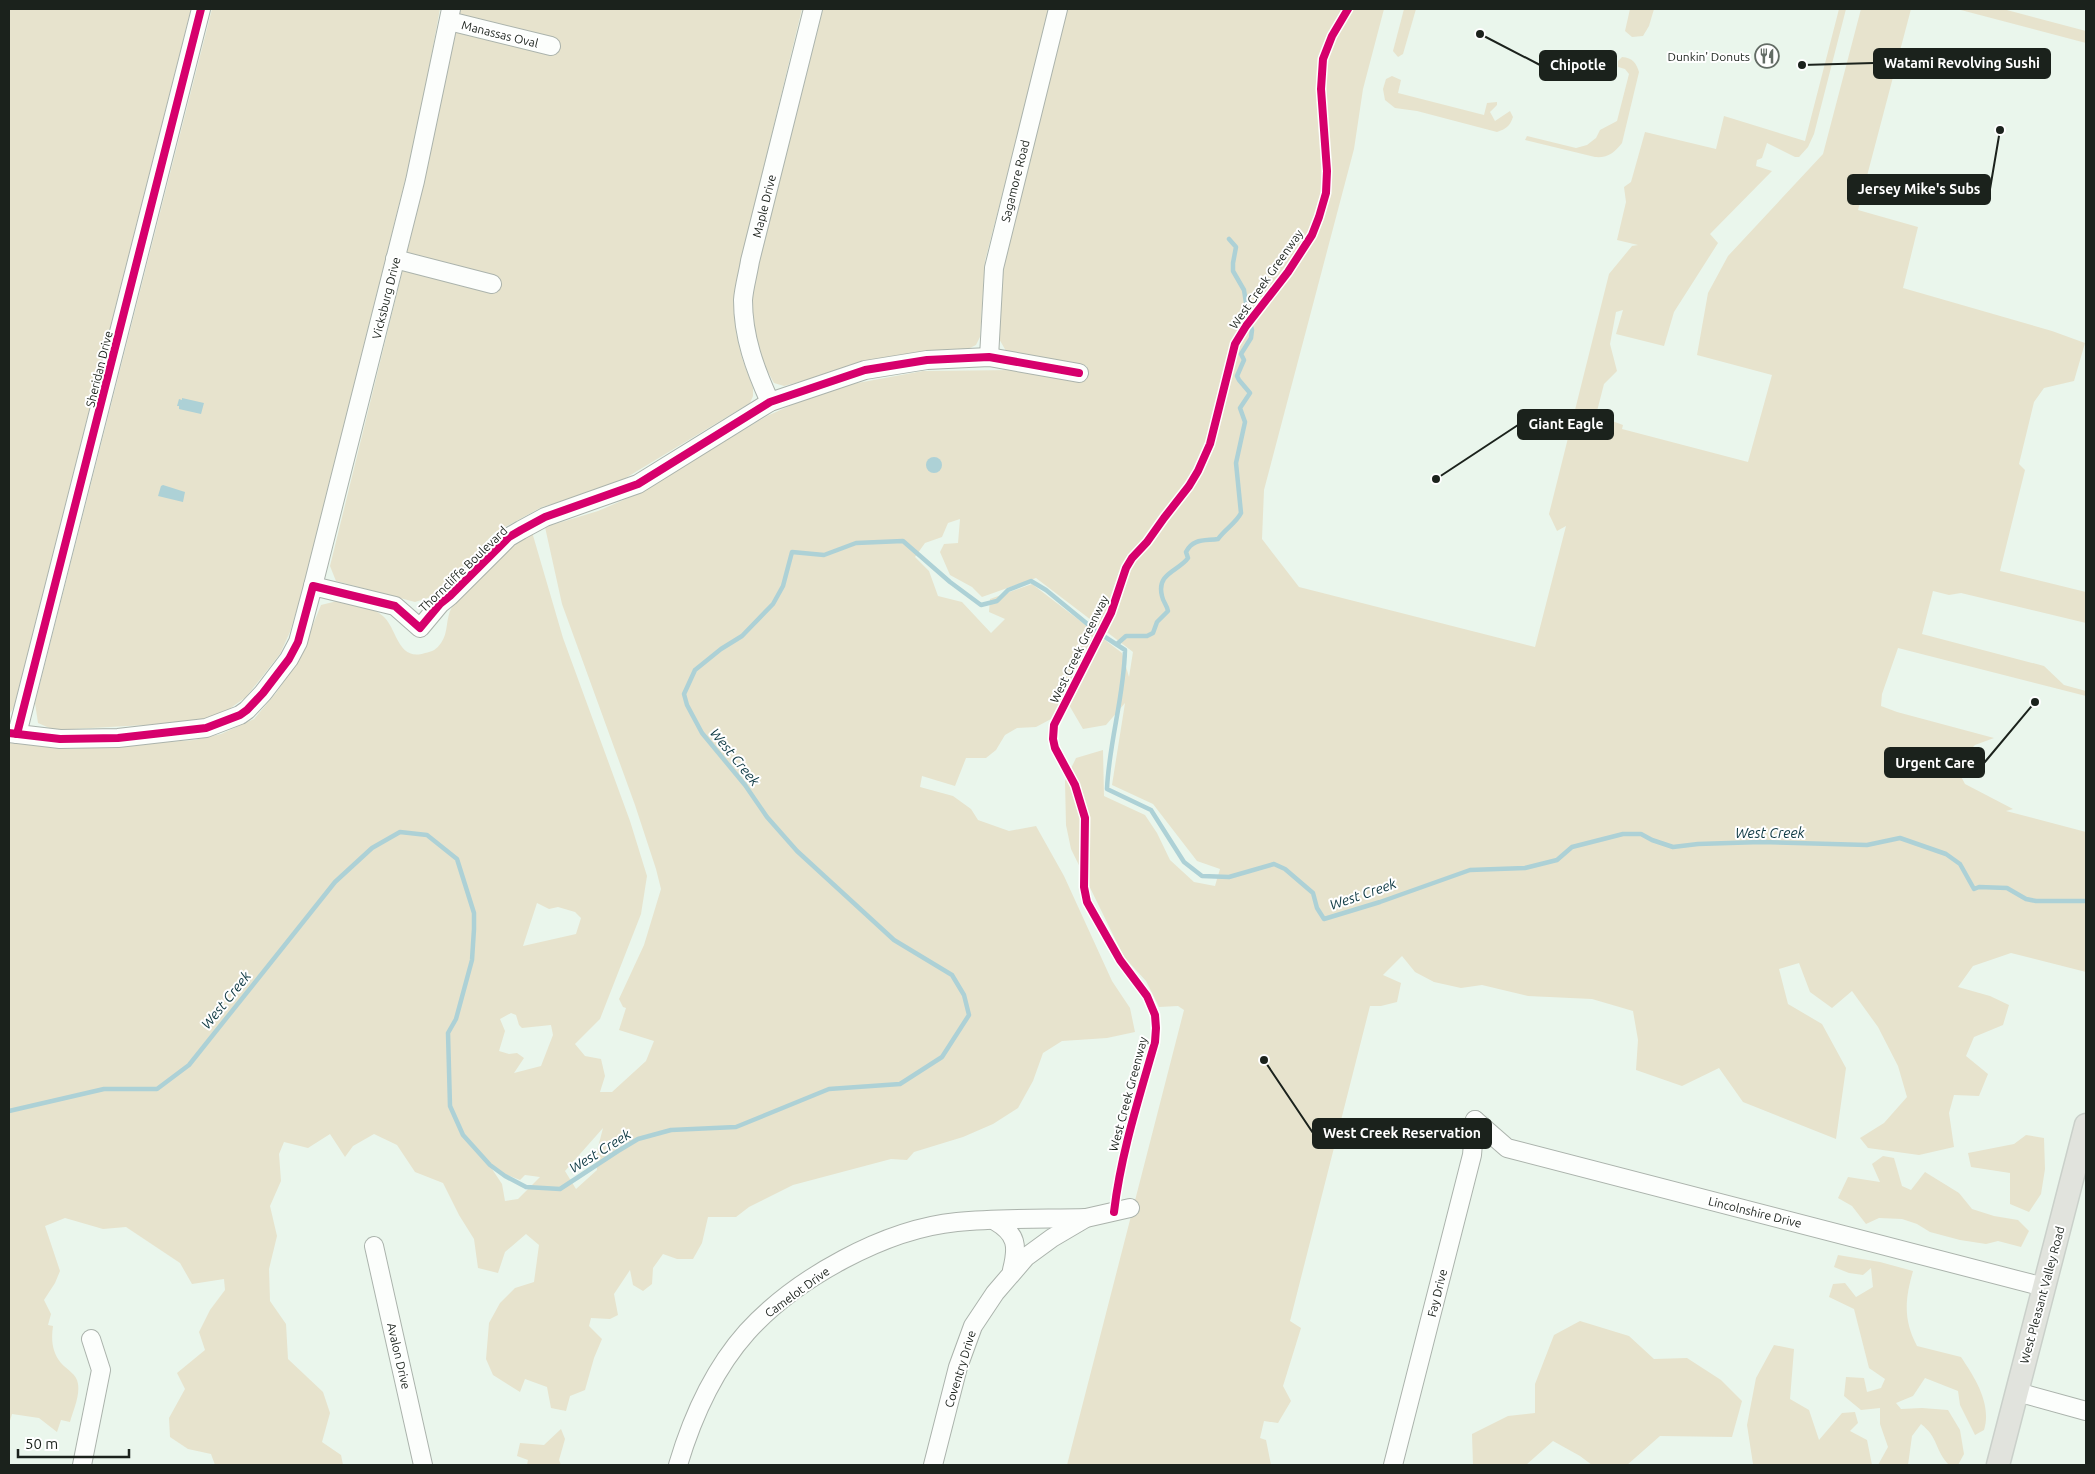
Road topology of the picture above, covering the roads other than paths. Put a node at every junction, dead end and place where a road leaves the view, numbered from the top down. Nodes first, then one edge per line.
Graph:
1 (201, 9) edge
2 (813, 9) edge
3 (1058, 9) edge
4 (450, 15) edge
5 (551, 46) dead end
6 (395, 260) junction
7 (492, 284) dead end
8 (989, 357) junction
9 (1079, 373) dead end
10 (770, 402) junction
11 (313, 586) junction
12 (13, 734) edge
13 (1475, 1120) joint
14 (2086, 1125) edge
15 (1130, 1208) dead end
16 (1086, 1218) junction
17 (994, 1221) junction
18 (374, 1246) dead end
19 (1012, 1270) junction
20 (2044, 1287) junction
21 (91, 1339) dead end
22 (2017, 1392) junction
23 (2086, 1410) edge
24 (82, 1465) edge
25 (423, 1465) edge
26 (678, 1465) edge
27 (933, 1465) edge
28 (1393, 1465) edge
29 (1998, 1465) edge

1 - 12 street, Sheridan Drive
2 - 10 street, Maple Drive
3 - 8 street, Sagamore Road
4 - 5 street, Manassas Oval
4 - 6 street, Vicksburg Drive
6 - 7 street
6 - 11 street, Vicksburg Drive
8 - 9 street, Thorncliffe Boulevard
8 - 10 street, Thorncliffe Boulevard
10 - 11 street, Thorncliffe Boulevard
11 - 12 street
13 - 20 street, Lincolnshire Drive
13 - 28 street, Fay Drive
14 - 20 main road, West Pleasant Valley Road
15 - 16 street, Coventry Drive
16 - 17 street, Camelot Drive
16 - 19 street, Coventry Drive
17 - 19 street
17 - 26 street, Camelot Drive
18 - 25 street, Avalon Drive
19 - 27 street, Coventry Drive
20 - 22 main road, West Pleasant Valley Road
21 - 24 street
22 - 23 street
22 - 29 main road, West Pleasant Valley Road

